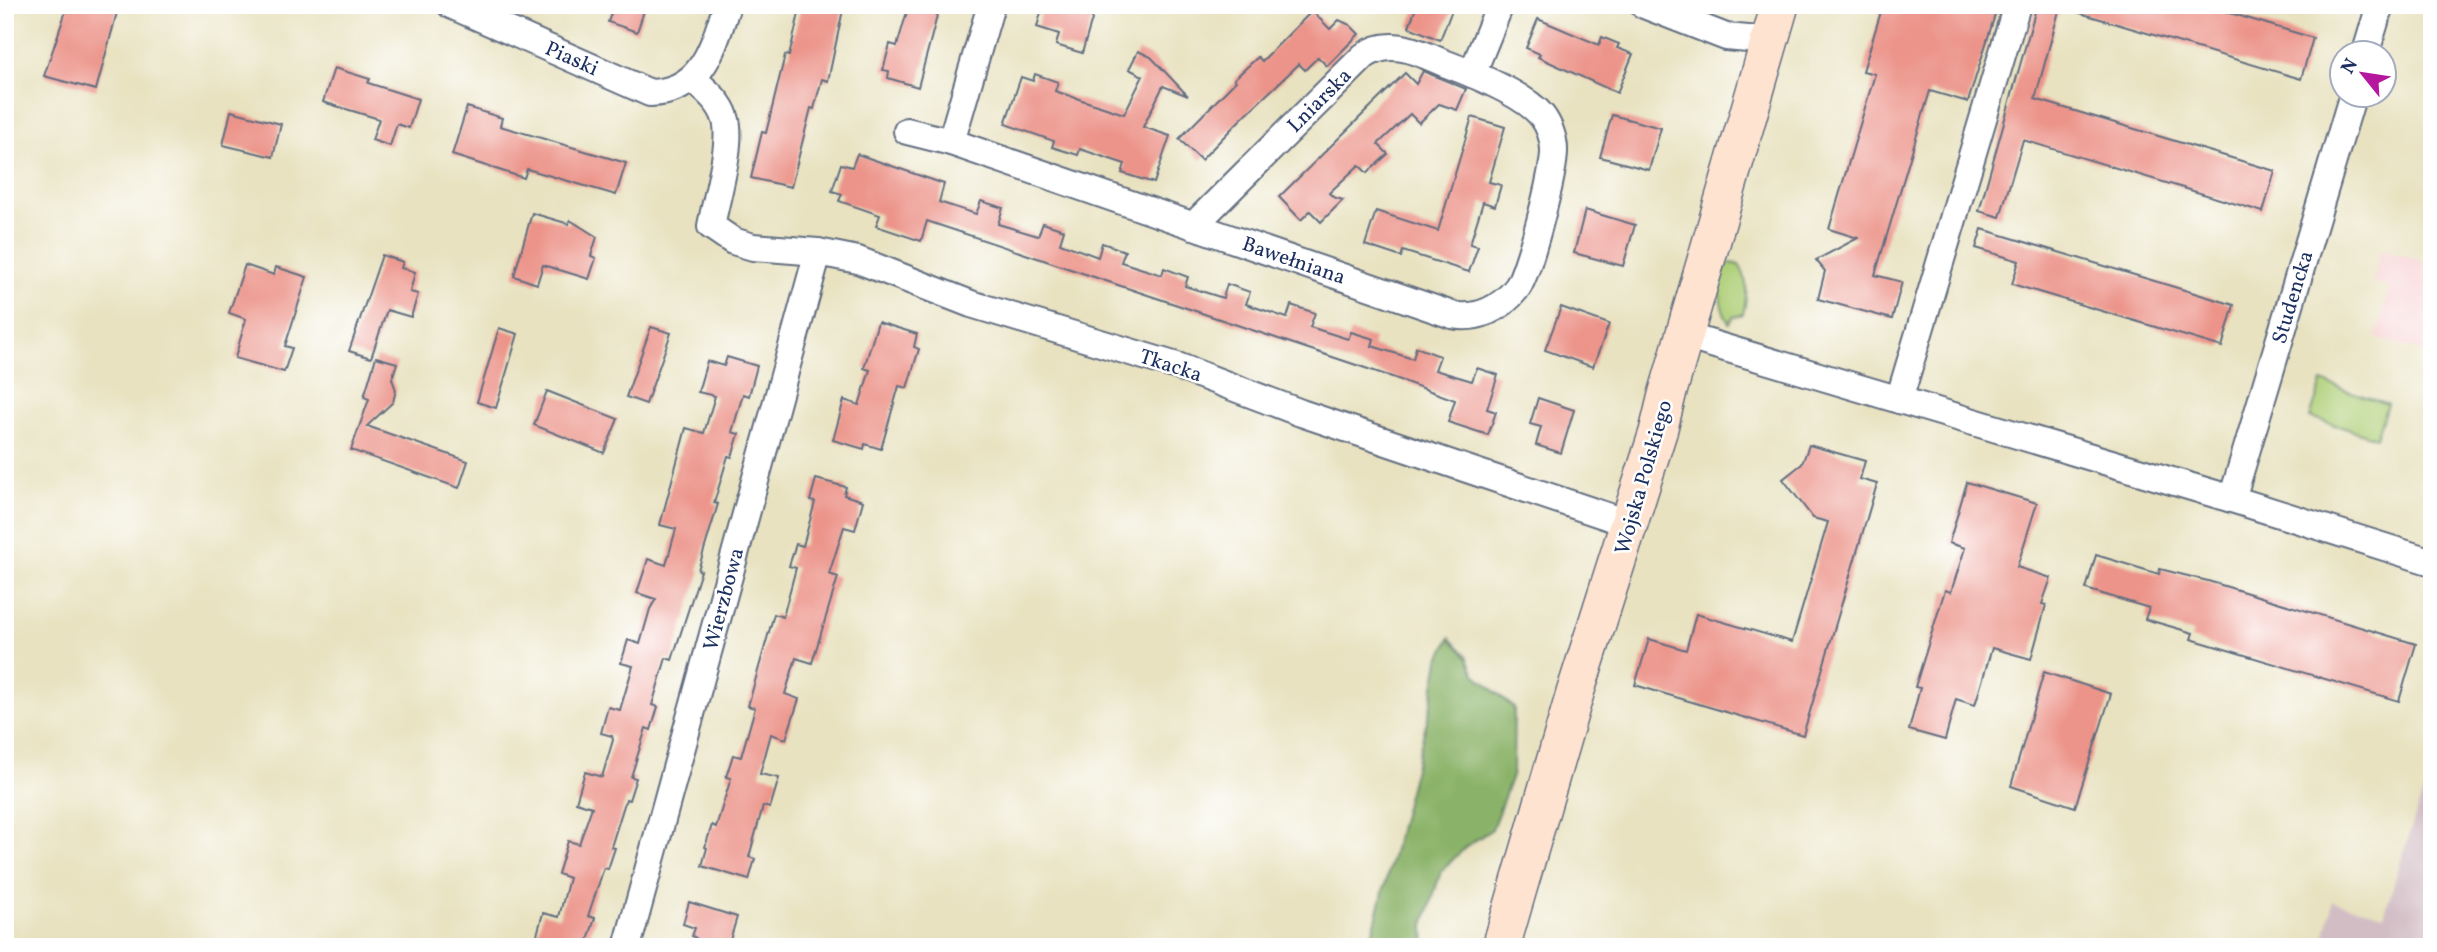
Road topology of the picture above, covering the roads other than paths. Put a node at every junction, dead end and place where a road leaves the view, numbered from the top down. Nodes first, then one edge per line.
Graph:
1 (451, 5) edge
2 (727, 5) edge
3 (990, 5) edge
4 (1500, 5) edge
5 (1644, 5) edge
6 (1780, 5) edge
7 (2017, 5) edge
8 (2380, 5) edge
9 (2370, 38) edge
10 (1770, 41) junction
11 (1472, 74) junction
12 (693, 79) junction
13 (2349, 108) edge
14 (907, 131) dead end
15 (951, 142) junction
16 (1193, 226) junction
17 (818, 252) junction
18 (1685, 336) junction
19 (1899, 400) junction
20 (2232, 499) junction
21 (1630, 524) junction
22 (2432, 562) edge
23 (627, 947) edge
24 (1501, 947) edge

1 - 12 street, Piaski
2 - 12 street
3 - 15 street
4 - 11 street
5 - 10 street
6 - 10 main road, Wojska Polskiego
7 - 19 street
8 - 9 street
10 - 18 main road, Wojska Polskiego
11 - 16 street, Lniarska
11 - 16 street, Bawełniana
12 - 17 street, Tkacka
13 - 20 street, Studencka
14 - 15 street, Bawełniana
15 - 16 street, Bawełniana
17 - 21 street, Tkacka
17 - 23 street, Wierzbowa
18 - 19 street
18 - 21 main road, Wojska Polskiego
19 - 20 street
20 - 22 street
21 - 24 main road, Wojska Polskiego

